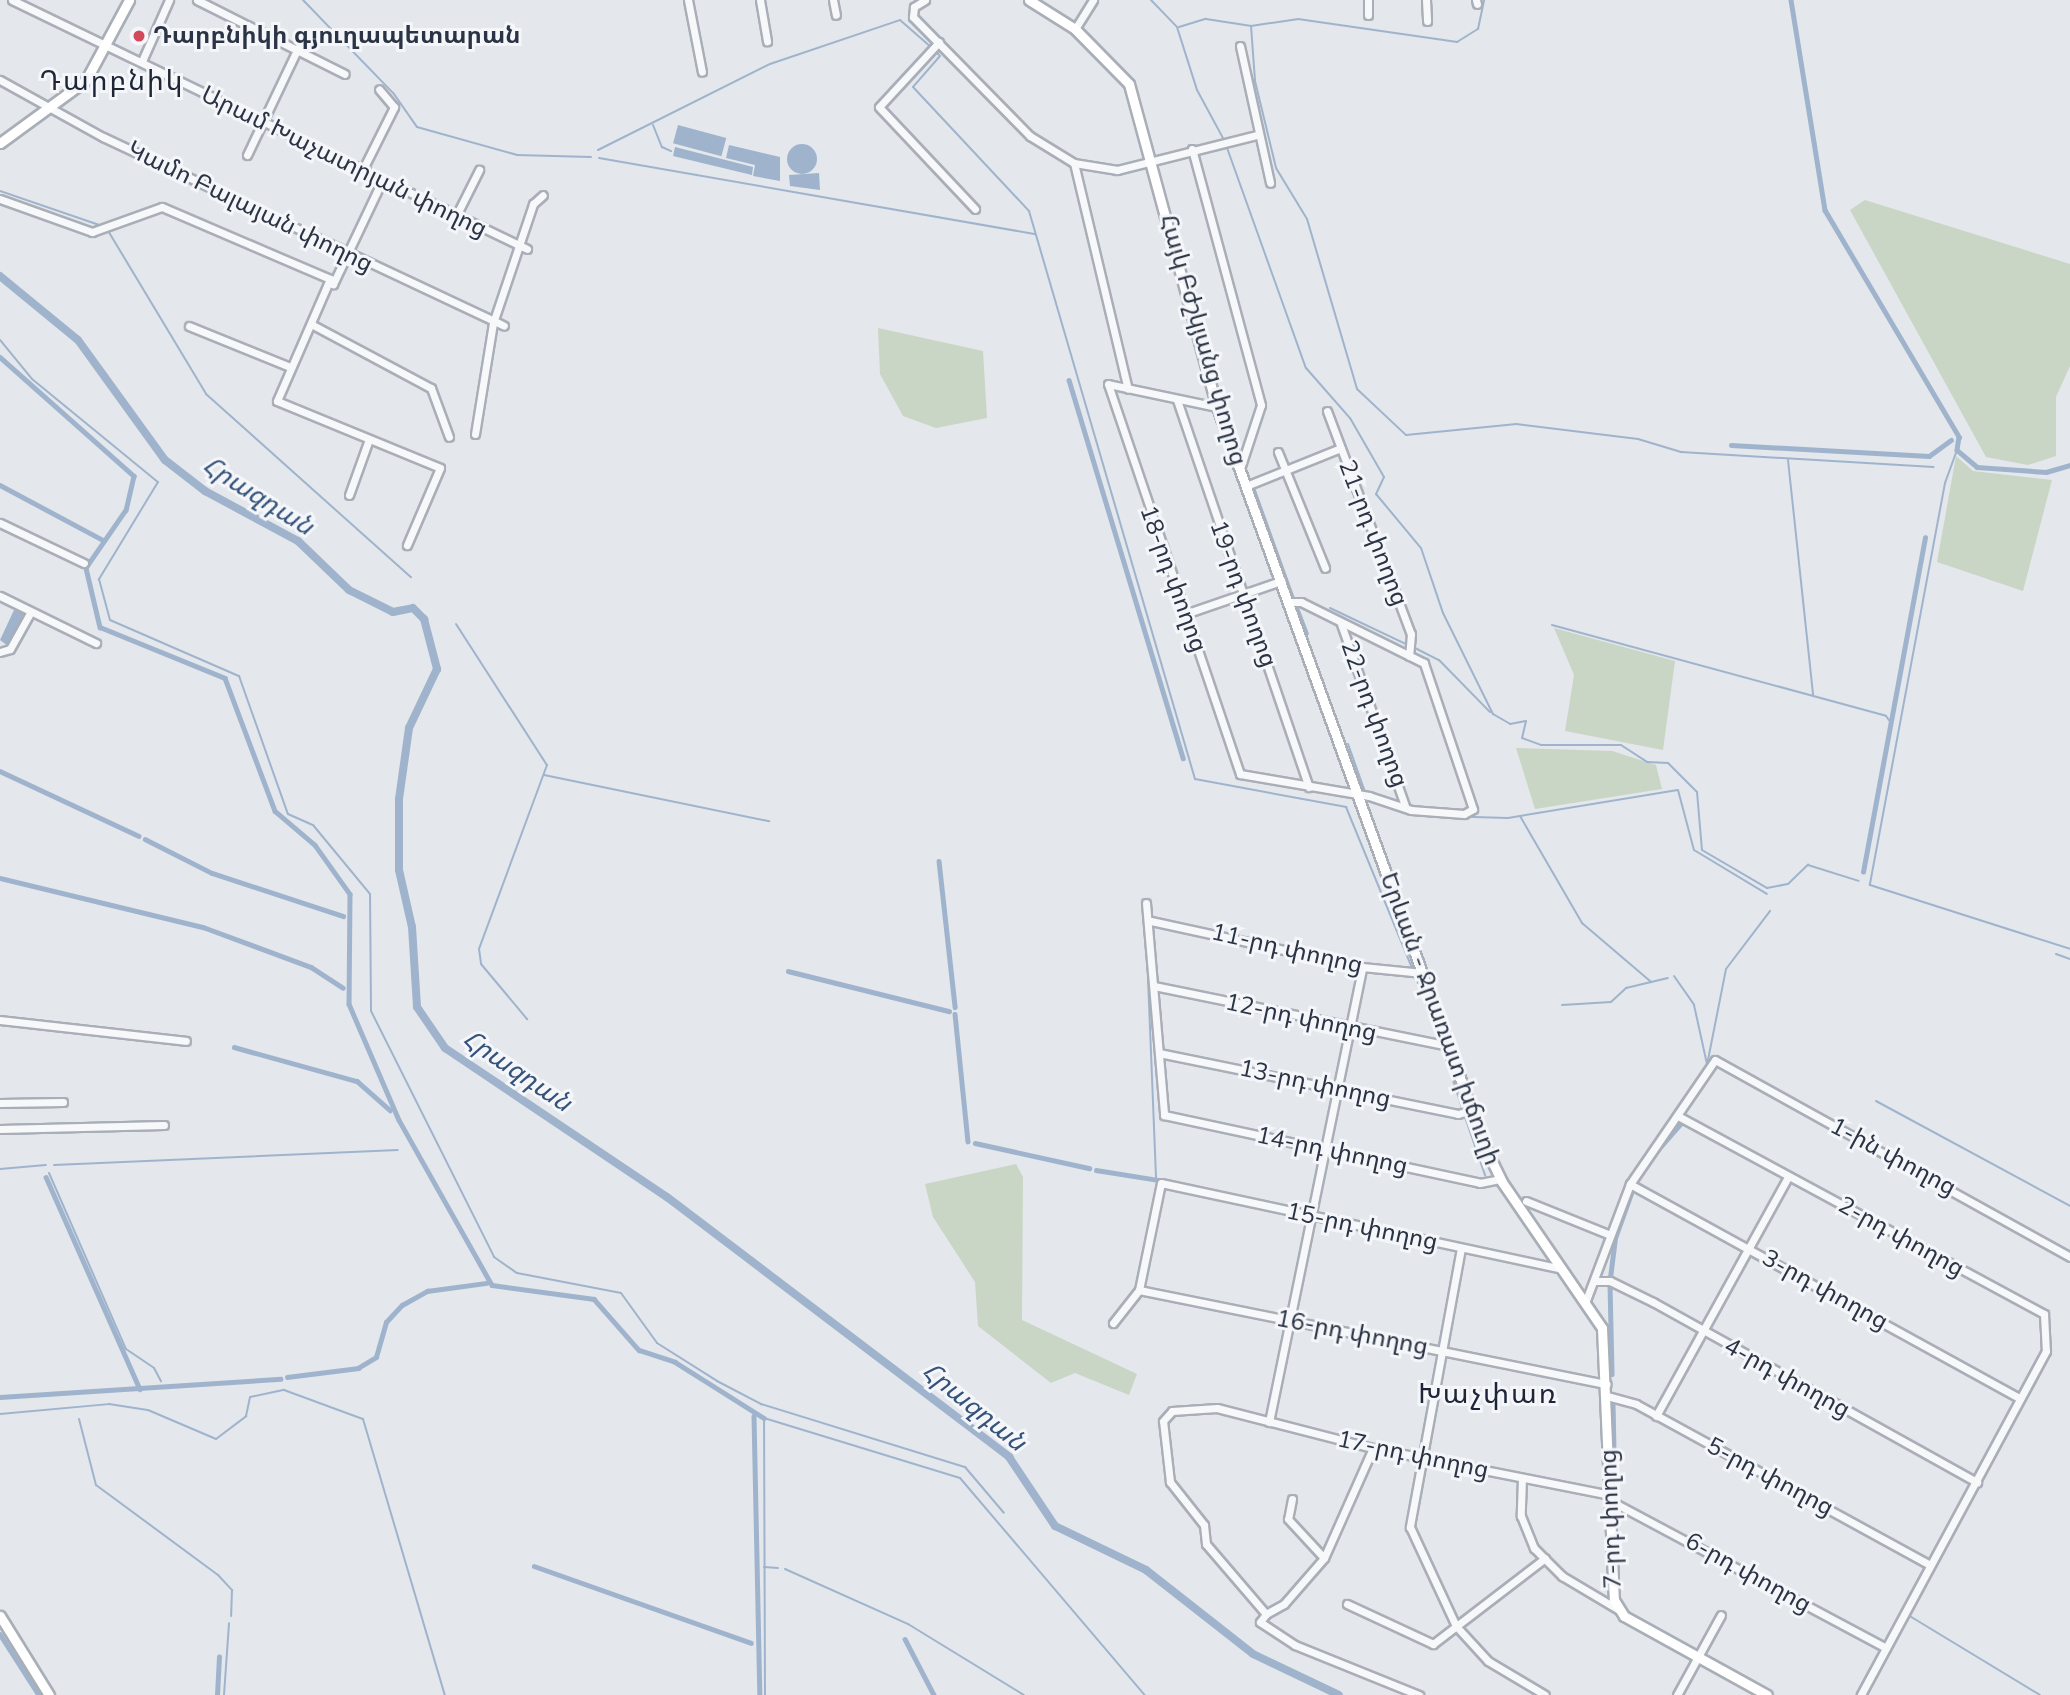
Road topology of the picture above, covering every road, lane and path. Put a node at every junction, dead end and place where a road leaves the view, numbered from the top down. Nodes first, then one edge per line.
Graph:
1 (12, 0) edge
2 (129, 0) edge
3 (170, 0) edge
4 (197, 0) edge
5 (688, 0) edge
6 (760, 0) edge
7 (833, 0) edge
8 (925, 0) edge
9 (1029, 0) edge
10 (1093, 0) edge
11 (1368, 0) edge
12 (1426, 0) edge
13 (836, 15) dead end
14 (1368, 15) dead end
15 (1427, 21) dead end
16 (1075, 29) junction
17 (767, 41) dead end
18 (939, 42) junction
19 (108, 45) junction
20 (1240, 46) dead end
21 (298, 48) junction
22 (142, 61) junction
23 (702, 72) dead end
24 (345, 74) dead end
25 (0, 80) edge
26 (379, 89) dead end
27 (52, 108) junction
28 (263, 123) junction
29 (1256, 135) junction
30 (0, 143) edge
31 (1192, 149) junction
32 (247, 155) dead end
33 (1153, 160) junction
34 (1074, 163) junction
35 (479, 170) dead end
36 (361, 173) junction
37 (381, 183) junction
38 (1270, 183) dead end
39 (543, 195) dead end
40 (0, 199) edge
41 (975, 209) dead end
42 (455, 218) junction
43 (523, 248) junction
44 (346, 253) junction
45 (330, 279) junction
46 (493, 323) junction
47 (311, 324) junction
48 (189, 326) dead end
49 (504, 326) dead end
50 (290, 367) junction
51 (1128, 389) junction
52 (1177, 400) junction
53 (1217, 407) junction
54 (1327, 411) dead end
55 (475, 434) dead end
56 (449, 437) dead end
57 (369, 439) junction
58 (1341, 448) junction
59 (1278, 453) dead end
60 (1240, 469) junction
61 (1284, 470) junction
62 (1246, 486) junction
63 (349, 495) dead end
64 (0, 523) edge
65 (407, 545) dead end
66 (84, 563) dead end
67 (1325, 568) dead end
68 (1281, 581) junction
69 (1243, 593) junction
70 (0, 596) edge
71 (1288, 602) junction
72 (30, 614) junction
73 (1185, 614) junction
74 (1341, 624) junction
75 (96, 643) dead end
76 (0, 652) edge
77 (1409, 656) junction
78 (1309, 787) junction
79 (1359, 795) junction
80 (1405, 806) junction
81 (1146, 904) dead end
82 (1152, 921) junction
83 (1362, 967) junction
84 (1418, 974) junction
85 (1154, 986) junction
86 (0, 1020) edge
87 (1350, 1029) junction
88 (186, 1041) dead end
89 (1445, 1046) junction
90 (1158, 1053) junction
91 (1338, 1091) junction
92 (63, 1102) dead end
93 (0, 1103) edge
94 (1472, 1110) junction
95 (1678, 1116) junction
96 (164, 1125) dead end
97 (0, 1129) edge
98 (1324, 1150) junction
99 (1788, 1177) junction
100 (1500, 1179) junction
101 (1630, 1184) junction
102 (1526, 1200) dead end
103 (1312, 1217) junction
104 (1610, 1235) junction
105 (1461, 1248) junction
106 (1749, 1248) junction
107 (2070, 1257) edge
108 (1562, 1269) junction
109 (1595, 1281) junction
110 (1139, 1290) junction
111 (1585, 1303) junction
112 (1289, 1321) junction
113 (1114, 1323) dead end
114 (1703, 1331) junction
115 (1443, 1352) junction
116 (1607, 1384) junction
117 (1607, 1396) junction
118 (2020, 1398) junction
119 (1656, 1416) junction
120 (1269, 1422) junction
121 (1373, 1448) junction
122 (1420, 1456) junction
123 (1522, 1478) junction
124 (1977, 1482) junction
125 (1609, 1498) junction
126 (1292, 1499) dead end
127 (1324, 1558) junction
128 (1545, 1558) junction
129 (1930, 1564) junction
130 (1346, 1604) dead end
131 (1619, 1610) junction
132 (1266, 1614) junction
133 (1721, 1615) dead end
134 (0, 1616) edge
135 (1456, 1626) junction
136 (1886, 1648) junction
137 (1697, 1657) junction
138 (49, 1695) edge
139 (1419, 1695) edge
140 (1545, 1695) edge
141 (1677, 1695) edge
142 (1768, 1695) edge
143 (1861, 1695) edge

1 - 19 street, Արամ Խաչատրյան փողոց
2 - 19 main road
3 - 22 street
4 - 21 street
5 - 23 street
6 - 17 street
7 - 13 street
8 - 18 street
9 - 16 main road, Հայկ Բժշկյանց փողոց
10 - 16 street
11 - 14 street
12 - 15 street
16 - 33 main road, Հայկ Բժշկյանց փողոց
18 - 34 street
18 - 41 street
19 - 22 street, Արամ Խաչատրյան փողոց
19 - 27 main road
20 - 29 street
21 - 24 street
21 - 28 street
22 - 28 street, Արամ Խաչատրյան փողոց
25 - 27 street, Կամո Բալայան փողոց
26 - 36 street
27 - 30 main road
27 - 44 street, Կամո Բալայան փողոց
28 - 32 street
28 - 36 street, Արամ Խաչատրյան փողոց
29 - 31 street
29 - 38 street
31 - 33 street
31 - 60 street
33 - 34 street
33 - 53 main road, Հայկ Բժշկյանց փողոց
34 - 51 street
35 - 42 street
36 - 37 street, Արամ Խաչատրյան փողոց
37 - 42 street, Արամ Խաչատրյան փողոց
37 - 44 street
39 - 43 street
40 - 45 street
42 - 43 street, Արամ Խաչատրյան փողոց
43 - 46 street
44 - 45 street
44 - 46 street, Կամո Բալայան փողոց
45 - 47 street
46 - 49 street, Կամո Բալայան փողոց
46 - 55 street
47 - 50 street
47 - 56 street
48 - 50 street
50 - 57 street
51 - 52 street
51 - 73 street, 18-րդ փողոց
52 - 53 street
52 - 69 street, 19-րդ փողոց
53 - 60 main road, Հայկ Բժշկյանց փողոց
54 - 58 street, 21-րդ փողոց
57 - 63 street
57 - 65 street
58 - 61 street
58 - 77 street, 21-րդ փողոց
59 - 61 street
60 - 62 main road, Հայկ Բժշկյանց փողոց
61 - 62 street
61 - 67 street
62 - 68 main road, Հայկ Բժշկյանց փողոց
64 - 66 street
68 - 69 street
68 - 71 main road, Հայկ Բժշկյանց փողոց
69 - 73 street
69 - 78 street, 19-րդ փողոց
70 - 72 street
71 - 74 street
71 - 79 main road, Հայկ Բժշկյանց փողոց
72 - 75 street
72 - 76 street
73 - 78 street, 18-րդ փողոց
74 - 77 street
74 - 80 street, 22-րդ փողոց
77 - 80 street
78 - 79 street
79 - 80 street
79 - 84 main road, Երևան - Ջրառատ խճուղի
81 - 82 street
82 - 83 street, 11-րդ փողոց
82 - 85 street
83 - 84 street, 11-րդ փողոց
83 - 87 street
84 - 89 main road, Երևան - Ջրառատ խճուղի
85 - 87 street, 12-րդ փողոց
85 - 90 street
86 - 88 street
87 - 89 street, 12-րդ փողոց
87 - 91 street
89 - 94 main road, Երևան - Ջրառատ խճուղի
90 - 91 street, 13-րդ փողոց
90 - 98 street, 14-րդ փողոց
91 - 94 street, 13-րդ փողոց
91 - 98 street
92 - 93 street
94 - 100 main road, Երևան - Ջրառատ խճուղի
95 - 99 street, 2-րդ փողոց
95 - 101 street
95 - 107 street, 1-ին փողոց
96 - 97 street
98 - 100 street, 14-րդ փողոց
98 - 103 street
99 - 106 street
99 - 118 street, 2-րդ փողոց
100 - 108 main road, Երևան - Ջրառատ խճուղի
101 - 104 street
101 - 106 street, 3-րդ փողոց
102 - 104 street
103 - 105 street, 15-րդ փողոց
103 - 110 street, 15-րդ փողոց
103 - 112 street
104 - 109 street
105 - 108 street, 15-րդ փողոց
105 - 115 street
106 - 114 street
106 - 118 street, 3-րդ փողոց
108 - 111 main road, Երևան - Ջրառատ խճուղի
109 - 111 street
109 - 114 street, 4-րդ փողոց
110 - 112 street, 16-րդ փողոց
110 - 113 street
111 - 116 main road, 7-րդ փողոց
112 - 115 street, 16-րդ փողոց
112 - 120 street
114 - 119 street
114 - 124 street, 4-րդ փողոց
115 - 116 street, 16-րդ փողոց
115 - 122 street
116 - 117 main road, 7-րդ փողոց
117 - 119 street, 5-րդ փողոց
117 - 125 main road, 7-րդ փողոց
118 - 124 street
119 - 129 street, 5-րդ փողոց
120 - 121 street, 17-րդ փողոց
120 - 132 street, 17-րդ փողոց
121 - 122 street, 17-րդ փողոց
121 - 127 street
122 - 123 street, 17-րդ փողոց
122 - 135 street
123 - 125 street, 17-րդ փողոց
123 - 128 street
124 - 129 street
125 - 131 main road, 7-րդ փողոց
125 - 136 street, 6-րդ փողոց
126 - 127 street
127 - 132 street
128 - 131 street
128 - 135 street
129 - 136 street
130 - 135 street
131 - 137 main road, 7-րդ փողոց
132 - 139 street, 17-րդ փողոց
133 - 137 street
134 - 138 main road
135 - 140 street
136 - 143 street
137 - 141 street
137 - 142 main road, 7-րդ փողոց

